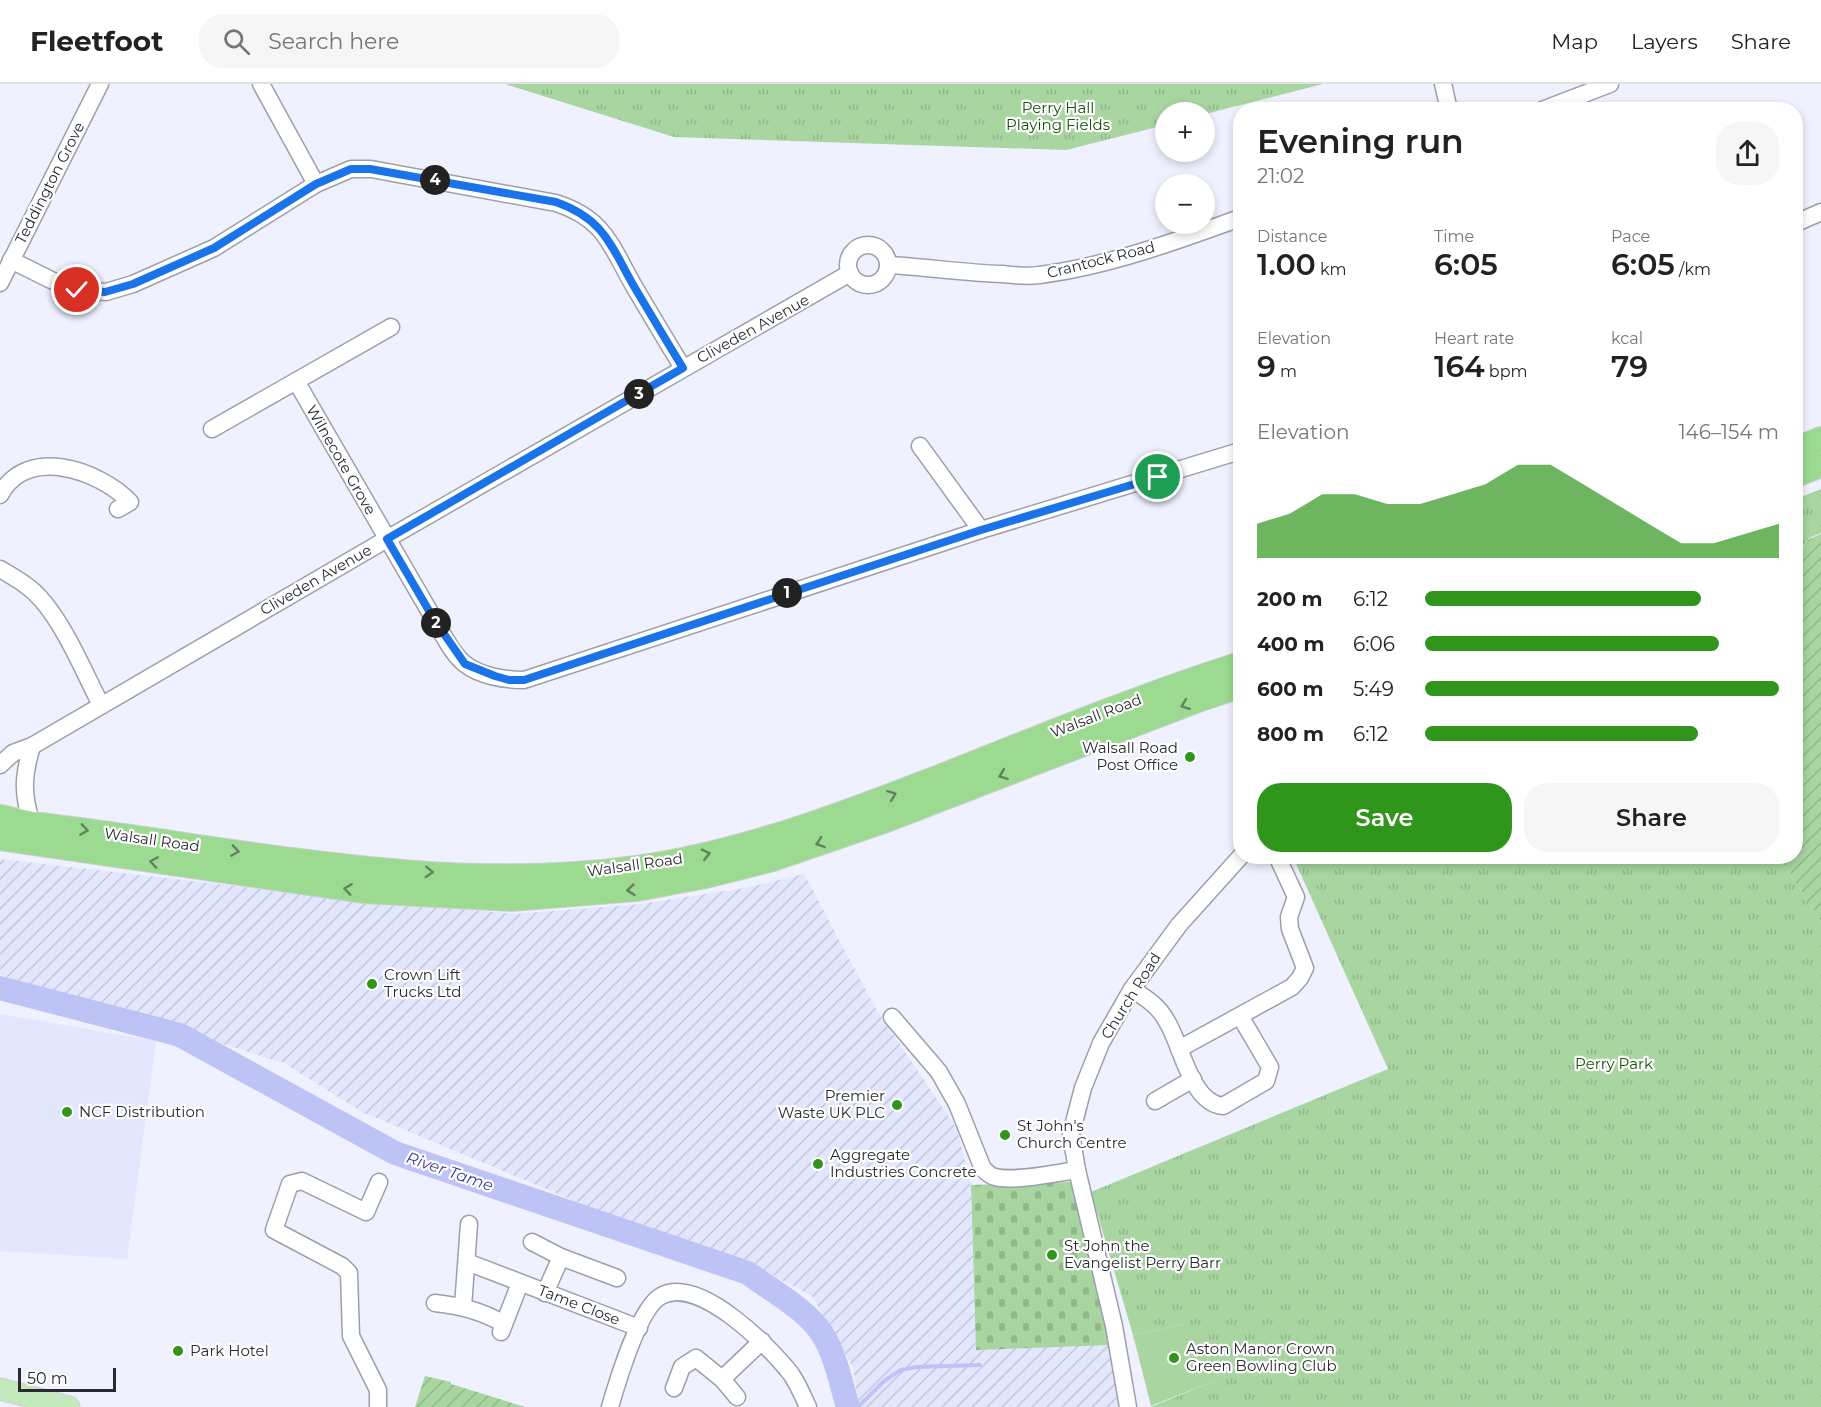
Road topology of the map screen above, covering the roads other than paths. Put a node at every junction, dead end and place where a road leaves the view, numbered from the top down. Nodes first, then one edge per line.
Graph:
1 (100, 84) edge
2 (261, 84) edge
3 (1443, 84) edge
4 (1610, 84) edge
5 (1447, 102) edge
6 (1563, 102) edge
7 (316, 184) junction
8 (1821, 212) edge
9 (1233, 220) edge
10 (1803, 220) edge
11 (11, 260) junction
12 (888, 265) junction
13 (850, 273) junction
14 (0, 283) edge
15 (391, 327) dead end
16 (683, 368) junction
17 (296, 381) junction
18 (212, 429) dead end
19 (1821, 439) edge
20 (920, 446) dead end
21 (1803, 446) edge
22 (1233, 453) edge
23 (1821, 465) edge
24 (1803, 472) edge
25 (0, 495) edge
26 (118, 509) dead end
27 (981, 530) junction
28 (387, 539) junction
29 (0, 569) edge
30 (1233, 666) edge
31 (1233, 688) edge
32 (101, 705) junction
33 (32, 746) junction
34 (0, 767) edge
35 (24, 782) junction
36 (0, 817) edge
37 (32, 824) junction
38 (0, 829) edge
39 (0, 838) edge
40 (109, 855) junction
41 (1233, 864) edge
42 (1280, 864) edge
43 (1132, 989) junction
44 (1240, 1016) junction
45 (892, 1017) dead end
46 (1179, 1049) junction
47 (1192, 1079) junction
48 (1155, 1101) dead end
49 (1077, 1170) junction
50 (379, 1182) dead end
51 (469, 1224) dead end
52 (532, 1242) dead end
53 (561, 1257) junction
54 (467, 1262) junction
55 (617, 1278) dead end
56 (520, 1283) junction
57 (545, 1293) junction
58 (435, 1303) dead end
59 (464, 1307) junction
60 (639, 1328) junction
61 (762, 1341) junction
62 (722, 1379) junction
63 (674, 1388) dead end
64 (0, 1389) edge
65 (737, 1397) dead end
66 (69, 1407) edge
67 (378, 1407) edge
68 (610, 1407) edge
69 (808, 1407) edge
70 (1128, 1407) edge

1 - 11 street, Teddington Grove
2 - 7 street
3 - 5 street
4 - 6 street
7 - 11 street
7 - 16 street
8 - 10 street
9 - 12 street, Crantock Road
11 - 14 street, Teddington Grove
12 - 13 street
12 - 13 street
13 - 16 street, Cliveden Avenue
15 - 17 street
16 - 28 street, Cliveden Avenue
17 - 18 street
17 - 28 street, Wilnecote Grove
19 - 21 highway
20 - 27 street
22 - 27 street, Wilnecote Grove
23 - 24 highway
25 - 26 street
27 - 28 street, Wilnecote Grove
28 - 32 street, Cliveden Avenue
29 - 32 street
37 -> 30 highway, Walsall Road
31 -> 40 highway, Walsall Road
32 - 33 street, Cliveden Avenue
33 - 34 street, Cliveden Avenue
33 - 35 street
34 - 35 street, Cliveden Avenue
35 - 37 street
36 - 37 highway, Walsall Road
38 - 40 street, Walsall Road
39 - 40 highway, Walsall Road
41 - 43 street, Church Road
42 - 44 street
43 - 46 street
43 - 49 street, Church Road
44 - 46 street
44 - 47 street
45 - 49 street
46 - 47 street
47 - 48 street
49 - 70 street, Church Road
50 - 67 street
51 - 54 street
52 - 53 street
53 - 55 street
53 - 57 street
54 - 56 street, Tame Close
54 - 59 street
56 - 57 street, Tame Close
56 - 59 street, Tame Close
57 - 60 street, Tame Close
58 - 59 street, Tame Close
60 - 61 street
60 - 68 street
61 - 62 street
61 - 69 street
62 - 63 street
62 - 65 street
64 - 66 main road

